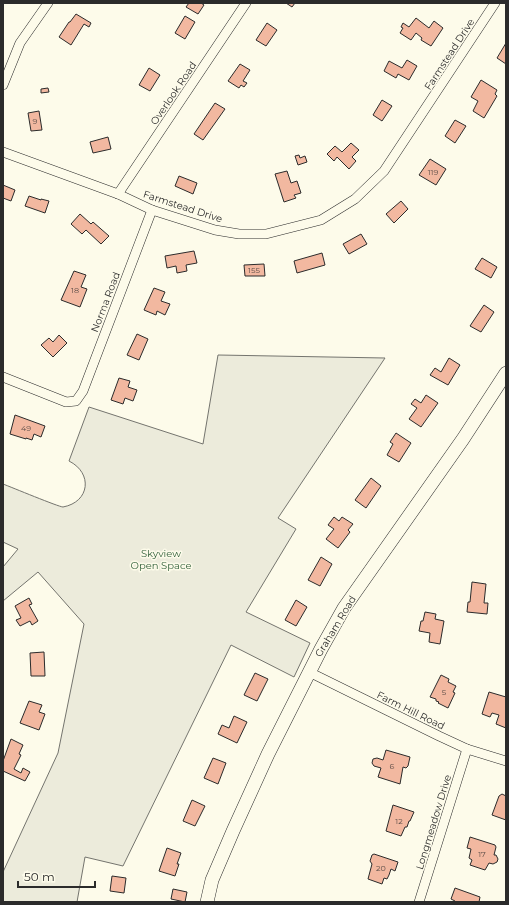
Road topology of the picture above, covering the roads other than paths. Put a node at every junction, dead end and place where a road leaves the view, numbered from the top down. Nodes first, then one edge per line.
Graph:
1 (48, 3) edge
2 (246, 3) edge
3 (495, 3) edge
4 (3, 85) edge
5 (3, 152) edge
6 (118, 194) junction
7 (152, 210) junction
8 (506, 373) edge
9 (3, 377) edge
10 (309, 672) junction
11 (467, 749) junction
12 (506, 761) edge
13 (207, 902) edge
14 (419, 902) edge

1 - 4 street
2 - 6 street, Overlook Road
3 - 7 street, Farmstead Drive
5 - 6 street, Farmstead Drive
6 - 7 street, Farmstead Drive
7 - 9 street, Norma Road
8 - 10 street, Graham Road
10 - 11 street, Farm Hill Road
10 - 13 street, Graham Road
11 - 12 street, Farm Hill Road
11 - 14 street, Longmeadow Drive

